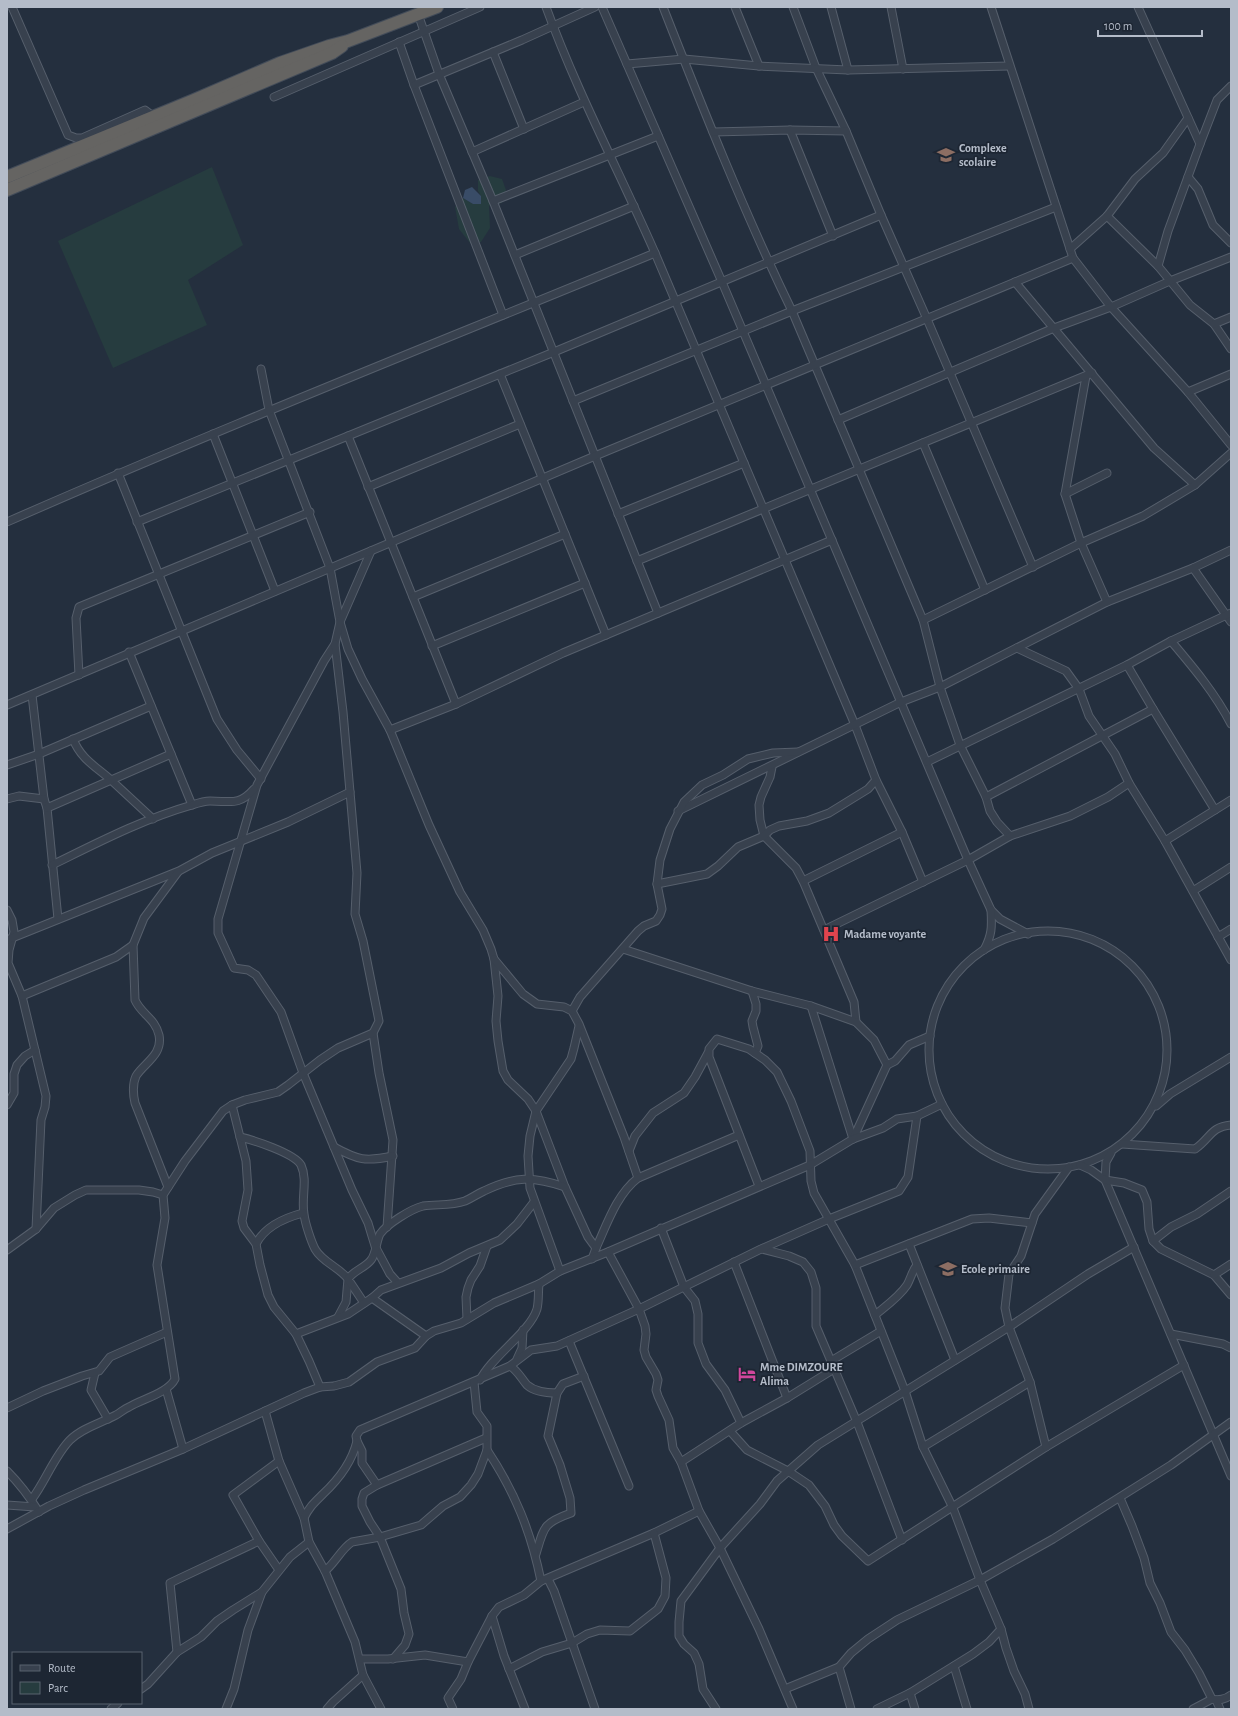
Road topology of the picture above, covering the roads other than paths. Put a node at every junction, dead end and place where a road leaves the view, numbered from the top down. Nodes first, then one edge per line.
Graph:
1 (12, 7) edge
2 (437, 7) edge
3 (480, 7) edge
4 (546, 7) edge
5 (595, 7) edge
6 (602, 7) edge
7 (663, 7) edge
8 (735, 7) edge
9 (793, 7) edge
10 (831, 7) edge
11 (891, 7) edge
12 (991, 7) edge
13 (1138, 7) edge
14 (418, 14) junction
15 (553, 26) junction
16 (424, 31) junction
17 (348, 41) junction
18 (399, 42) junction
19 (493, 52) junction
20 (684, 60) junction
21 (627, 64) junction
22 (759, 66) junction
23 (1009, 66) junction
24 (816, 68) junction
25 (903, 69) junction
26 (848, 70) junction
27 (439, 74) junction
28 (414, 85) junction
29 (1231, 86) edge
30 (274, 97) dead end
31 (584, 102) junction
32 (153, 116) junction
33 (1188, 118) junction
34 (524, 129) junction
35 (790, 130) junction
36 (846, 131) junction
37 (713, 132) junction
38 (658, 136) junction
39 (1200, 144) junction
40 (472, 152) junction
41 (609, 154) junction
42 (7, 177) edge
43 (1188, 177) junction
44 (7, 190) edge
45 (494, 201) junction
46 (634, 206) junction
47 (1056, 207) junction
48 (881, 215) junction
49 (1107, 216) junction
50 (833, 236) junction
51 (1231, 243) edge
52 (1070, 249) junction
53 (655, 253) junction
54 (515, 255) junction
55 (1231, 257) edge
56 (1073, 258) junction
57 (769, 263) junction
58 (1158, 266) junction
59 (904, 267) junction
60 (1170, 281) junction
61 (722, 282) junction
62 (1015, 282) junction
63 (534, 302) junction
64 (675, 302) junction
65 (1111, 307) junction
66 (792, 311) junction
67 (503, 315) junction
68 (1231, 317) edge
69 (927, 319) junction
70 (1214, 324) junction
71 (1054, 328) junction
72 (743, 331) junction
73 (1231, 349) edge
74 (696, 351) junction
75 (554, 352) junction
76 (815, 365) junction
77 (261, 369) dead end
78 (950, 373) junction
79 (500, 374) junction
80 (1231, 374) edge
81 (1089, 375) junction
82 (766, 386) junction
83 (1188, 392) junction
84 (573, 401) junction
85 (719, 405) junction
86 (269, 410) junction
87 (838, 420) junction
88 (972, 423) junction
89 (520, 424) junction
90 (212, 434) junction
91 (348, 436) junction
92 (922, 443) junction
93 (1231, 444) edge
94 (1231, 453) edge
95 (595, 456) junction
96 (289, 460) junction
97 (744, 463) junction
98 (859, 470) junction
99 (1107, 472) dead end
100 (118, 473) junction
101 (542, 479) junction
102 (232, 483) junction
103 (1195, 485) junction
104 (368, 487) junction
105 (810, 490) junction
106 (1065, 494) junction
107 (764, 509) junction
108 (310, 512) junction
109 (618, 514) junction
110 (7, 522) edge
111 (137, 522) junction
112 (565, 534) junction
113 (252, 536) junction
114 (832, 540) junction
115 (391, 542) junction
116 (1081, 543) junction
117 (1231, 550) edge
118 (371, 551) junction
119 (785, 560) junction
120 (637, 561) junction
121 (1033, 567) junction
122 (330, 568) junction
123 (1193, 568) junction
124 (159, 575) junction
125 (584, 583) junction
126 (985, 590) junction
127 (275, 591) junction
128 (413, 597) junction
129 (1107, 602) junction
130 (658, 613) junction
131 (1229, 614) edge
132 (923, 620) junction
133 (340, 622) junction
134 (1231, 622) edge
135 (181, 631) junction
136 (606, 635) junction
137 (1171, 641) junction
138 (335, 644) junction
139 (432, 646) junction
140 (1017, 648) junction
141 (129, 652) junction
142 (1128, 665) junction
143 (78, 675) junction
144 (940, 687) junction
145 (1079, 689) junction
146 (32, 695) junction
147 (901, 702) junction
148 (456, 704) junction
149 (7, 705) edge
150 (151, 706) junction
151 (1153, 709) junction
152 (1231, 724) edge
153 (856, 725) junction
154 (390, 730) junction
155 (1101, 736) junction
156 (73, 739) junction
157 (960, 745) junction
158 (800, 752) junction
159 (39, 754) junction
160 (171, 754) junction
161 (8, 762) edge
162 (927, 762) junction
163 (772, 767) junction
164 (111, 780) junction
165 (876, 780) junction
166 (259, 782) junction
167 (1129, 783) junction
168 (350, 792) junction
169 (986, 797) junction
170 (44, 799) junction
171 (7, 800) edge
172 (1231, 800) edge
173 (192, 805) junction
174 (47, 808) junction
175 (1216, 810) junction
176 (678, 812) junction
177 (153, 819) junction
178 (902, 832) junction
179 (764, 836) junction
180 (1010, 836) junction
181 (242, 841) junction
182 (1165, 841) junction
183 (968, 860) junction
184 (52, 865) junction
185 (1231, 867) edge
186 (179, 871) junction
187 (803, 881) junction
188 (923, 882) junction
189 (657, 884) junction
190 (1193, 891) junction
191 (7, 910) edge
192 (991, 910) junction
193 (58, 919) junction
194 (1231, 929) edge
195 (824, 930) junction
196 (1028, 934) junction
197 (1218, 937) junction
198 (10, 939) edge
199 (133, 945) junction
200 (623, 949) junction
201 (984, 950) junction
202 (494, 959) junction
203 (1231, 960) edge
204 (752, 991) junction
205 (22, 996) junction
206 (811, 1006) junction
207 (572, 1011) junction
208 (856, 1022) junction
209 (579, 1024) junction
210 (373, 1033) junction
211 (930, 1036) junction
212 (35, 1050) junction
213 (708, 1053) junction
214 (755, 1053) junction
215 (1231, 1057) edge
216 (887, 1065) junction
217 (303, 1073) junction
218 (942, 1104) junction
219 (7, 1105) edge
220 (232, 1105) junction
221 (1152, 1109) junction
222 (536, 1111) junction
223 (917, 1116) junction
224 (1231, 1125) edge
225 (739, 1135) junction
226 (240, 1137) junction
227 (853, 1139) junction
228 (1122, 1144) junction
229 (334, 1147) junction
230 (629, 1151) junction
231 (1112, 1151) junction
232 (393, 1156) junction
233 (810, 1165) junction
234 (1080, 1165) junction
235 (1069, 1167) junction
236 (528, 1178) junction
237 (638, 1178) junction
238 (1105, 1180) junction
239 (760, 1186) junction
240 (168, 1187) junction
241 (565, 1187) junction
242 (1231, 1191) edge
243 (163, 1195) junction
244 (534, 1202) junction
245 (303, 1213) junction
246 (829, 1219) junction
247 (1032, 1223) junction
248 (387, 1227) junction
249 (661, 1228) junction
250 (36, 1229) junction
251 (1153, 1241) junction
252 (256, 1244) junction
253 (909, 1244) junction
254 (375, 1246) junction
255 (487, 1246) junction
256 (1134, 1247) junction
257 (596, 1248) junction
258 (761, 1249) junction
259 (7, 1250) edge
260 (608, 1252) junction
261 (592, 1259) junction
262 (734, 1262) junction
263 (1231, 1264) edge
264 (855, 1265) junction
265 (917, 1265) junction
266 (560, 1271) junction
267 (1214, 1275) junction
268 (348, 1279) junction
269 (398, 1283) junction
270 (539, 1284) junction
271 (684, 1287) junction
272 (1231, 1295) edge
273 (372, 1298) junction
274 (364, 1303) junction
275 (639, 1309) junction
276 (875, 1315) junction
277 (338, 1317) junction
278 (467, 1319) junction
279 (1009, 1327) junction
280 (523, 1330) junction
281 (882, 1331) junction
282 (167, 1332) junction
283 (296, 1334) junction
284 (1170, 1334) junction
285 (426, 1336) junction
286 (570, 1341) junction
287 (1231, 1348) edge
288 (517, 1360) junction
289 (955, 1360) junction
290 (831, 1361) junction
291 (1184, 1365) junction
292 (510, 1366) junction
293 (834, 1369) junction
294 (95, 1373) junction
295 (584, 1376) junction
296 (477, 1381) junction
297 (1030, 1382) junction
298 (320, 1387) junction
299 (166, 1389) junction
300 (905, 1391) junction
301 (556, 1393) junction
302 (787, 1398) junction
303 (7, 1408) edge
304 (265, 1411) junction
305 (108, 1418) junction
306 (857, 1422) junction
307 (1231, 1422) edge
308 (741, 1423) junction
309 (730, 1430) junction
310 (1213, 1435) junction
311 (486, 1438) junction
312 (357, 1441) junction
313 (923, 1447) junction
314 (1046, 1447) junction
315 (183, 1449) junction
316 (487, 1450) junction
317 (279, 1461) junction
318 (681, 1462) junction
319 (7, 1471) edge
320 (788, 1471) junction
321 (1231, 1476) edge
322 (377, 1484) junction
323 (628, 1486) dead end
324 (1120, 1498) junction
325 (32, 1499) junction
326 (7, 1505) edge
327 (954, 1508) junction
328 (37, 1509) junction
329 (699, 1511) junction
330 (304, 1518) junction
331 (7, 1529) edge
332 (654, 1533) junction
333 (380, 1537) junction
334 (902, 1540) junction
335 (260, 1541) junction
336 (308, 1542) junction
337 (720, 1548) junction
338 (536, 1554) junction
339 (279, 1570) junction
340 (325, 1570) junction
341 (544, 1580) junction
342 (980, 1580) junction
343 (262, 1592) junction
344 (492, 1616) junction
345 (1001, 1628) junction
346 (572, 1643) junction
347 (177, 1652) junction
348 (360, 1659) junction
349 (393, 1659) junction
350 (468, 1662) junction
351 (954, 1666) junction
352 (839, 1667) junction
353 (509, 1669) junction
354 (363, 1675) junction
355 (142, 1688) edge
356 (785, 1689) junction
357 (910, 1693) junction
358 (1231, 1695) edge
359 (1214, 1700) junction
360 (226, 1709) edge
361 (327, 1709) edge
362 (381, 1709) edge
363 (453, 1709) edge
364 (524, 1709) edge
365 (595, 1709) edge
366 (716, 1709) edge
367 (792, 1709) edge
368 (851, 1709) edge
369 (877, 1709) edge
370 (915, 1709) edge
371 (967, 1709) edge
372 (1029, 1709) edge
373 (1193, 1709) edge
374 (1220, 1709) edge

1 - 32 street
2 - 14 highway
3 - 16 street
4 - 15 street
5 - 15 street
6 - 21 street
7 - 20 street
8 - 22 street
9 - 24 street
10 - 26 street
11 - 25 street
12 - 23 street
13 - 33 street
14 - 16 street
14 - 17 highway
15 - 19 street
15 - 31 street
16 - 18 street
16 - 27 street
17 - 32 highway
17 - 44 highway
18 - 28 street
18 - 30 street
19 - 27 street
19 - 34 street
20 - 21 street
20 - 22 street
20 - 37 street
21 - 38 street
22 - 24 street
23 - 25 street
23 - 47 street
24 - 26 street
24 - 36 street
25 - 26 street
27 - 28 street
27 - 40 street
28 - 67 street
29 - 39 street
31 - 34 street
31 - 41 street
32 - 42 highway
33 - 39 street
33 - 49 street
34 - 40 street
35 - 36 street
35 - 37 street
35 - 50 street
36 - 48 street
37 - 57 street
38 - 41 street
38 - 61 street
39 - 43 street
40 - 45 street
41 - 45 street
41 - 46 street
43 - 51 street
43 - 58 street
45 - 54 street
46 - 53 street
46 - 54 street
47 - 52 street
47 - 59 street
48 - 50 street
48 - 59 street
49 - 52 street
49 - 58 street
50 - 57 street
52 - 56 street
53 - 63 street
53 - 64 street
54 - 63 street
55 - 60 street
56 - 62 street
56 - 65 street
57 - 61 street
57 - 66 street
58 - 60 street
59 - 66 street
59 - 69 street
60 - 65 street
60 - 70 street
61 - 64 street
61 - 72 street
62 - 69 street
62 - 71 street
63 - 67 street
63 - 75 street
64 - 74 street
64 - 75 street
65 - 71 street
65 - 83 street
66 - 72 street
66 - 76 street
67 - 86 street
68 - 70 street
69 - 76 street
69 - 78 street
70 - 73 street
71 - 78 street
71 - 81 street
72 - 74 street
72 - 82 street
74 - 84 street
74 - 85 street
75 - 79 street
75 - 84 street
76 - 82 street
76 - 87 street
77 - 86 street
78 - 87 street
78 - 88 street
79 - 89 street
79 - 91 street
80 - 83 street
81 - 88 street
81 - 103 street
81 - 106 street
82 - 85 street
82 - 105 street
83 - 93 street
84 - 95 street
85 - 95 street
85 - 97 street
86 - 90 street
86 - 96 street
87 - 98 street
88 - 92 street
88 - 121 street
89 - 101 street
89 - 104 street
90 - 100 street
90 - 102 street
91 - 96 street
91 - 104 street
92 - 98 street
92 - 126 street
94 - 103 street
95 - 101 street
95 - 109 street
96 - 102 street
96 - 108 street
97 - 107 street
97 - 109 street
98 - 105 street
98 - 132 street
99 - 106 street
100 - 110 street
100 - 111 street
101 - 112 street
101 - 115 street
102 - 111 street
102 - 113 street
103 - 116 street
104 - 115 street
105 - 107 street
105 - 114 street
106 - 116 street
107 - 119 street
107 - 120 street
108 - 113 street
108 - 122 street
109 - 120 street
111 - 124 street
112 - 125 street
112 - 128 street
113 - 124 street
113 - 127 street
114 - 119 street
114 - 147 street
115 - 118 street
115 - 128 street
116 - 121 street
116 - 129 street
117 - 123 street
118 - 122 street
118 - 133 street
119 - 130 street
119 - 153 street
120 - 130 street
121 - 126 street
122 - 127 street
122 - 133 street
123 - 129 street
123 - 131 street
124 - 135 street
124 - 143 street
125 - 136 street
125 - 139 street
126 - 132 street
127 - 135 street
128 - 139 street
129 - 140 street
130 - 136 street
131 - 134 street
131 - 137 street
132 - 144 street
133 - 138 street
133 - 154 street
135 - 141 street
135 - 166 street
136 - 148 street
137 - 142 street
137 - 152 street
138 - 166 street
138 - 168 street
139 - 148 street
140 - 144 street
140 - 145 street
141 - 143 street
141 - 150 street
142 - 145 street
142 - 151 street
143 - 146 street
144 - 147 street
144 - 157 street
145 - 155 street
145 - 157 street
146 - 149 street
146 - 159 street
147 - 153 street
147 - 162 street
148 - 154 street
150 - 156 street
150 - 160 street
151 - 155 street
151 - 175 street
153 - 158 street
153 - 165 street
154 - 202 street
155 - 167 street
155 - 169 street
156 - 159 street
156 - 164 street
157 - 162 street
157 - 169 street
158 - 163 street
158 - 176 street
159 - 161 street
159 - 170 street
160 - 164 street
160 - 173 street
162 - 183 street
163 - 176 street
163 - 179 street
164 - 174 street
164 - 177 street
165 - 178 street
165 - 179 street
166 - 173 street
166 - 181 street
167 - 180 street
167 - 182 street
168 - 181 street
168 - 210 street
169 - 180 street
170 - 171 street
170 - 174 street
172 - 175 street
173 - 177 street
174 - 184 street
175 - 182 street
176 - 189 street
177 - 184 street
178 - 187 street
178 - 188 street
179 - 187 street
179 - 189 street
180 - 183 street
181 - 186 street
181 - 217 street
182 - 190 street
183 - 188 street
183 - 192 street
184 - 193 street
185 - 190 street
186 - 193 street
186 - 199 street
187 - 195 street
188 - 195 street
189 - 200 street
190 - 197 street
191 - 198 street
192 - 196 street
192 - 201 street
193 - 198 street
194 - 197 street
195 - 208 street
196 - 201 street
196 - 221 street
197 - 203 street
198 - 205 street
199 - 205 street
199 - 240 street
200 - 204 street
200 - 207 street
201 - 211 street
202 - 207 street
202 - 222 street
204 - 206 street
204 - 214 street
205 - 212 street
206 - 208 street
206 - 227 street
207 - 209 street
208 - 216 street
209 - 222 street
209 - 230 street
210 - 217 street
210 - 232 street
211 - 216 street
211 - 218 street
212 - 219 street
212 - 250 street
213 - 214 street
213 - 225 street
213 - 230 street
214 - 233 street
215 - 221 street
216 - 227 street
217 - 220 street
217 - 229 street
218 - 223 street
218 - 235 street
220 - 226 street
220 - 240 street
221 - 228 street
222 - 236 street
222 - 241 street
223 - 227 street
223 - 246 street
224 - 228 street
225 - 237 street
225 - 239 street
226 - 245 street
226 - 252 street
227 - 233 street
228 - 231 street
229 - 232 street
229 - 254 street
230 - 237 street
231 - 234 street
231 - 238 street
232 - 248 street
233 - 239 street
233 - 246 street
234 - 235 street
234 - 238 street
235 - 247 street
236 - 241 street
236 - 244 street
236 - 248 street
237 - 257 street
238 - 251 street
238 - 256 street
239 - 249 street
240 - 243 street
241 - 257 street
242 - 251 street
243 - 250 street
243 - 282 street
244 - 255 street
244 - 266 street
245 - 252 street
245 - 268 street
246 - 258 street
246 - 264 street
247 - 253 street
247 - 279 street
248 - 254 street
249 - 260 street
249 - 271 street
250 - 259 street
251 - 267 street
252 - 283 street
253 - 264 street
253 - 265 street
254 - 268 street
254 - 269 street
255 - 269 street
255 - 278 street
256 - 279 street
256 - 284 street
257 - 261 street
258 - 262 street
258 - 290 street
260 - 261 street
260 - 275 street
261 - 266 street
262 - 271 street
262 - 302 street
263 - 267 street
264 - 276 street
265 - 276 street
265 - 289 street
266 - 270 street
267 - 272 street
268 - 274 street
268 - 277 street
269 - 273 street
270 - 278 street
270 - 280 street
271 - 275 street
271 - 308 street
273 - 274 street
273 - 285 street
274 - 277 street
275 - 286 street
275 - 318 street
276 - 281 street
277 - 283 street
278 - 285 street
279 - 289 street
279 - 297 street
280 - 288 street
280 - 296 street
281 - 290 street
281 - 300 street
282 - 294 street
282 - 299 street
283 - 298 street
284 - 287 street
284 - 291 street
285 - 298 street
286 - 288 street
286 - 295 street
288 - 292 street
289 - 300 street
290 - 293 street
291 - 310 street
291 - 314 street
292 - 296 street
292 - 301 street
293 - 302 street
293 - 306 street
294 - 303 street
294 - 305 street
295 - 301 street
295 - 323 street
296 - 311 street
296 - 312 street
297 - 313 street
297 - 314 street
298 - 304 street
299 - 305 street
299 - 315 street
300 - 306 street
300 - 313 street
301 - 338 street
302 - 308 street
304 - 315 street
304 - 317 street
305 - 325 street
306 - 320 street
306 - 334 street
307 - 310 street
308 - 309 street
309 - 318 street
309 - 320 street
310 - 321 street
310 - 324 street
311 - 316 street
311 - 322 street
312 - 322 street
312 - 330 street
313 - 327 street
314 - 327 street
315 - 328 street
316 - 333 street
316 - 338 street
317 - 330 street
317 - 335 street
318 - 329 street
319 - 325 street
320 - 334 street
320 - 337 street
322 - 333 street
324 - 342 street
324 - 359 street
325 - 328 street
326 - 328 street
327 - 334 street
327 - 342 street
328 - 331 street
329 - 332 street
329 - 337 street
330 - 336 street
332 - 341 street
332 - 346 street
333 - 340 street
333 - 349 street
335 - 339 street
335 - 347 street
336 - 339 street
336 - 340 street
337 - 356 street
337 - 366 street
338 - 341 street
339 - 343 street
340 - 348 street
341 - 344 street
341 - 346 street
342 - 345 street
342 - 352 street
343 - 347 street
343 - 360 street
344 - 350 street
344 - 353 street
345 - 351 street
345 - 372 street
346 - 353 street
346 - 365 street
347 - 355 street
348 - 349 street
348 - 354 street
349 - 350 street
350 - 363 street
351 - 357 street
351 - 371 street
352 - 356 street
352 - 368 street
353 - 364 street
354 - 361 street
354 - 362 street
356 - 367 street
357 - 369 street
357 - 370 street
358 - 359 street
359 - 373 street
359 - 374 street

